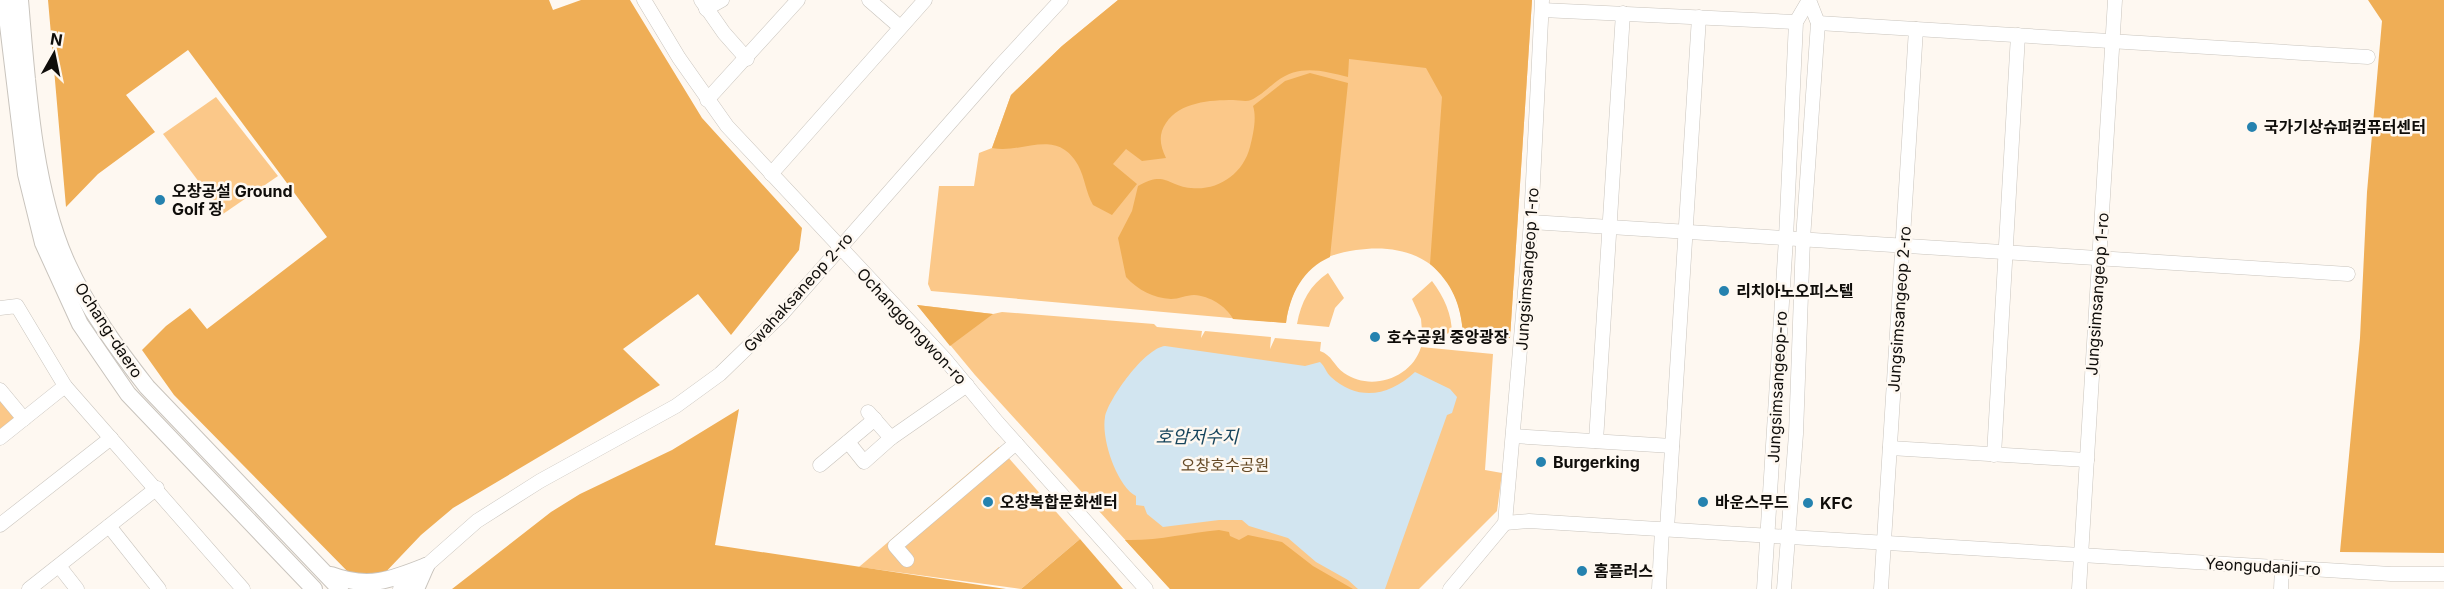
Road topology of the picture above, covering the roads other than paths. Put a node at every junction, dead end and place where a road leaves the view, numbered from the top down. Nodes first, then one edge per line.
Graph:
1 (4, 0) edge
2 (20, 0) edge
3 (644, 0) edge
4 (722, 0) edge
5 (798, 0) edge
6 (869, 0) edge
7 (925, 0) edge
8 (1061, 0) edge
9 (1809, 0) edge
10 (2115, 0) edge
11 (704, 4) edge
12 (1542, 5) edge
13 (1623, 13) junction
14 (1699, 17) junction
15 (1796, 22) junction
16 (1818, 23) junction
17 (900, 27) junction
18 (1916, 29) junction
19 (2018, 35) junction
20 (2114, 40) junction
21 (2368, 57) dead end
22 (747, 59) junction
23 (707, 100) junction
24 (771, 174) junction
25 (1531, 222) junction
26 (1610, 227) junction
27 (1685, 232) junction
28 (1786, 238) junction
29 (1803, 240) junction
30 (1902, 246) junction
31 (838, 248) junction
32 (2005, 252) junction
33 (2099, 258) junction
34 (2348, 274) dead end
35 (0, 308) edge
36 (967, 385) junction
37 (65, 386) junction
38 (0, 390) edge
39 (24, 419) junction
40 (1513, 436) junction
41 (0, 438) edge
42 (111, 438) junction
43 (891, 438) junction
44 (1596, 441) junction
45 (848, 442) junction
46 (1016, 443) junction
47 (1672, 446) junction
48 (1890, 448) junction
49 (1994, 455) junction
50 (2087, 460) junction
51 (820, 465) dead end
52 (157, 488) junction
53 (1505, 523) junction
54 (0, 525) edge
55 (109, 526) junction
56 (1665, 529) junction
57 (1768, 535) junction
58 (1789, 536) junction
59 (1884, 543) junction
60 (2081, 556) junction
61 (907, 560) dead end
62 (59, 566) junction
63 (426, 566) junction
64 (2282, 567) junction
65 (322, 569) junction
66 (2444, 574) edge
67 (312, 588) edge
68 (29, 589) edge
69 (77, 589) edge
70 (159, 589) edge
71 (243, 589) edge
72 (340, 589) edge
73 (400, 589) edge
74 (416, 589) edge
75 (1146, 589) edge
76 (1450, 589) edge
77 (1659, 589) edge
78 (1764, 589) edge
79 (1784, 589) edge
80 (1881, 589) edge
81 (2079, 589) edge
82 (2281, 589) edge

1 - 67 main road, Ochang-daero
2 - 65 main road, Ochang-daero
3 - 23 street, Ochanggongwon-ro
4 - 11 street
5 - 22 street
6 - 17 street
7 - 17 street
8 - 31 street, Gwahaksaneop 2-ro
9 - 15 street, Jungsimsangeop-ro
9 - 16 street, Jungsimsangeop-ro
10 - 20 street, Jungsimsangeop 1-ro
11 - 22 street
12 - 13 street
12 - 25 street, Jungsimsangeop 1-ro
13 - 14 street
13 - 26 street
14 - 15 street
14 - 27 street
15 - 28 street, Jungsimsangeop-ro
16 - 18 street
16 - 29 street, Jungsimsangeop-ro
17 - 24 street
18 - 19 street
18 - 30 street, Jungsimsangeop 2-ro
19 - 20 street
19 - 32 street
20 - 21 street
20 - 33 street, Jungsimsangeop 1-ro
22 - 23 street
23 - 24 street, Ochanggongwon-ro
24 - 31 street, Ochanggongwon-ro
25 - 26 street
25 - 40 street, Jungsimsangeop 1-ro
26 - 27 street
26 - 44 street
27 - 28 street
27 - 47 street
28 - 29 street
28 - 57 street, Jungsimsangeop-ro
29 - 30 street
29 - 58 street, Jungsimsangeop-ro
30 - 32 street
30 - 48 street, Jungsimsangeop 2-ro
31 - 36 street, Ochanggongwon-ro
31 - 63 street, Gwahaksaneop 2-ro
32 - 33 street
32 - 49 street
33 - 34 street
33 - 50 street, Jungsimsangeop 1-ro
35 - 37 street
36 - 43 street
36 - 46 street, Ochanggongwon-ro
37 - 39 street
37 - 42 street
38 - 39 street
39 - 41 street
40 - 44 street
40 - 53 street, Jungsimsangeop 1-ro
42 - 52 street
42 - 54 street
43 - 45 street
43 - 45 street
44 - 47 street
45 - 51 street
46 - 61 street
46 - 75 street, Ochanggongwon-ro
47 - 56 street
48 - 49 street
48 - 59 street, Jungsimsangeop 2-ro
49 - 50 street
50 - 60 street, Jungsimsangeop 1-ro
52 - 55 street
52 - 71 street
53 - 56 street
53 - 76 street
55 - 62 street
55 - 70 street
56 - 57 street
56 - 77 street
57 - 58 street
57 - 78 street, Jungsimsangeop-ro
58 - 59 street
58 - 79 street, Jungsimsangeop-ro
59 - 60 street
59 - 80 street, Jungsimsangeop 2-ro
60 - 64 street, Yeongudanji-ro
60 - 81 street, Jungsimsangeop 1-ro
62 - 68 street
62 - 69 street
63 - 65 main road
63 - 73 street, Gwahaksaneop 2-ro
63 - 74 main road
64 - 66 street, Yeongudanji-ro
64 - 82 street
65 - 72 main road, Ochang-daero

